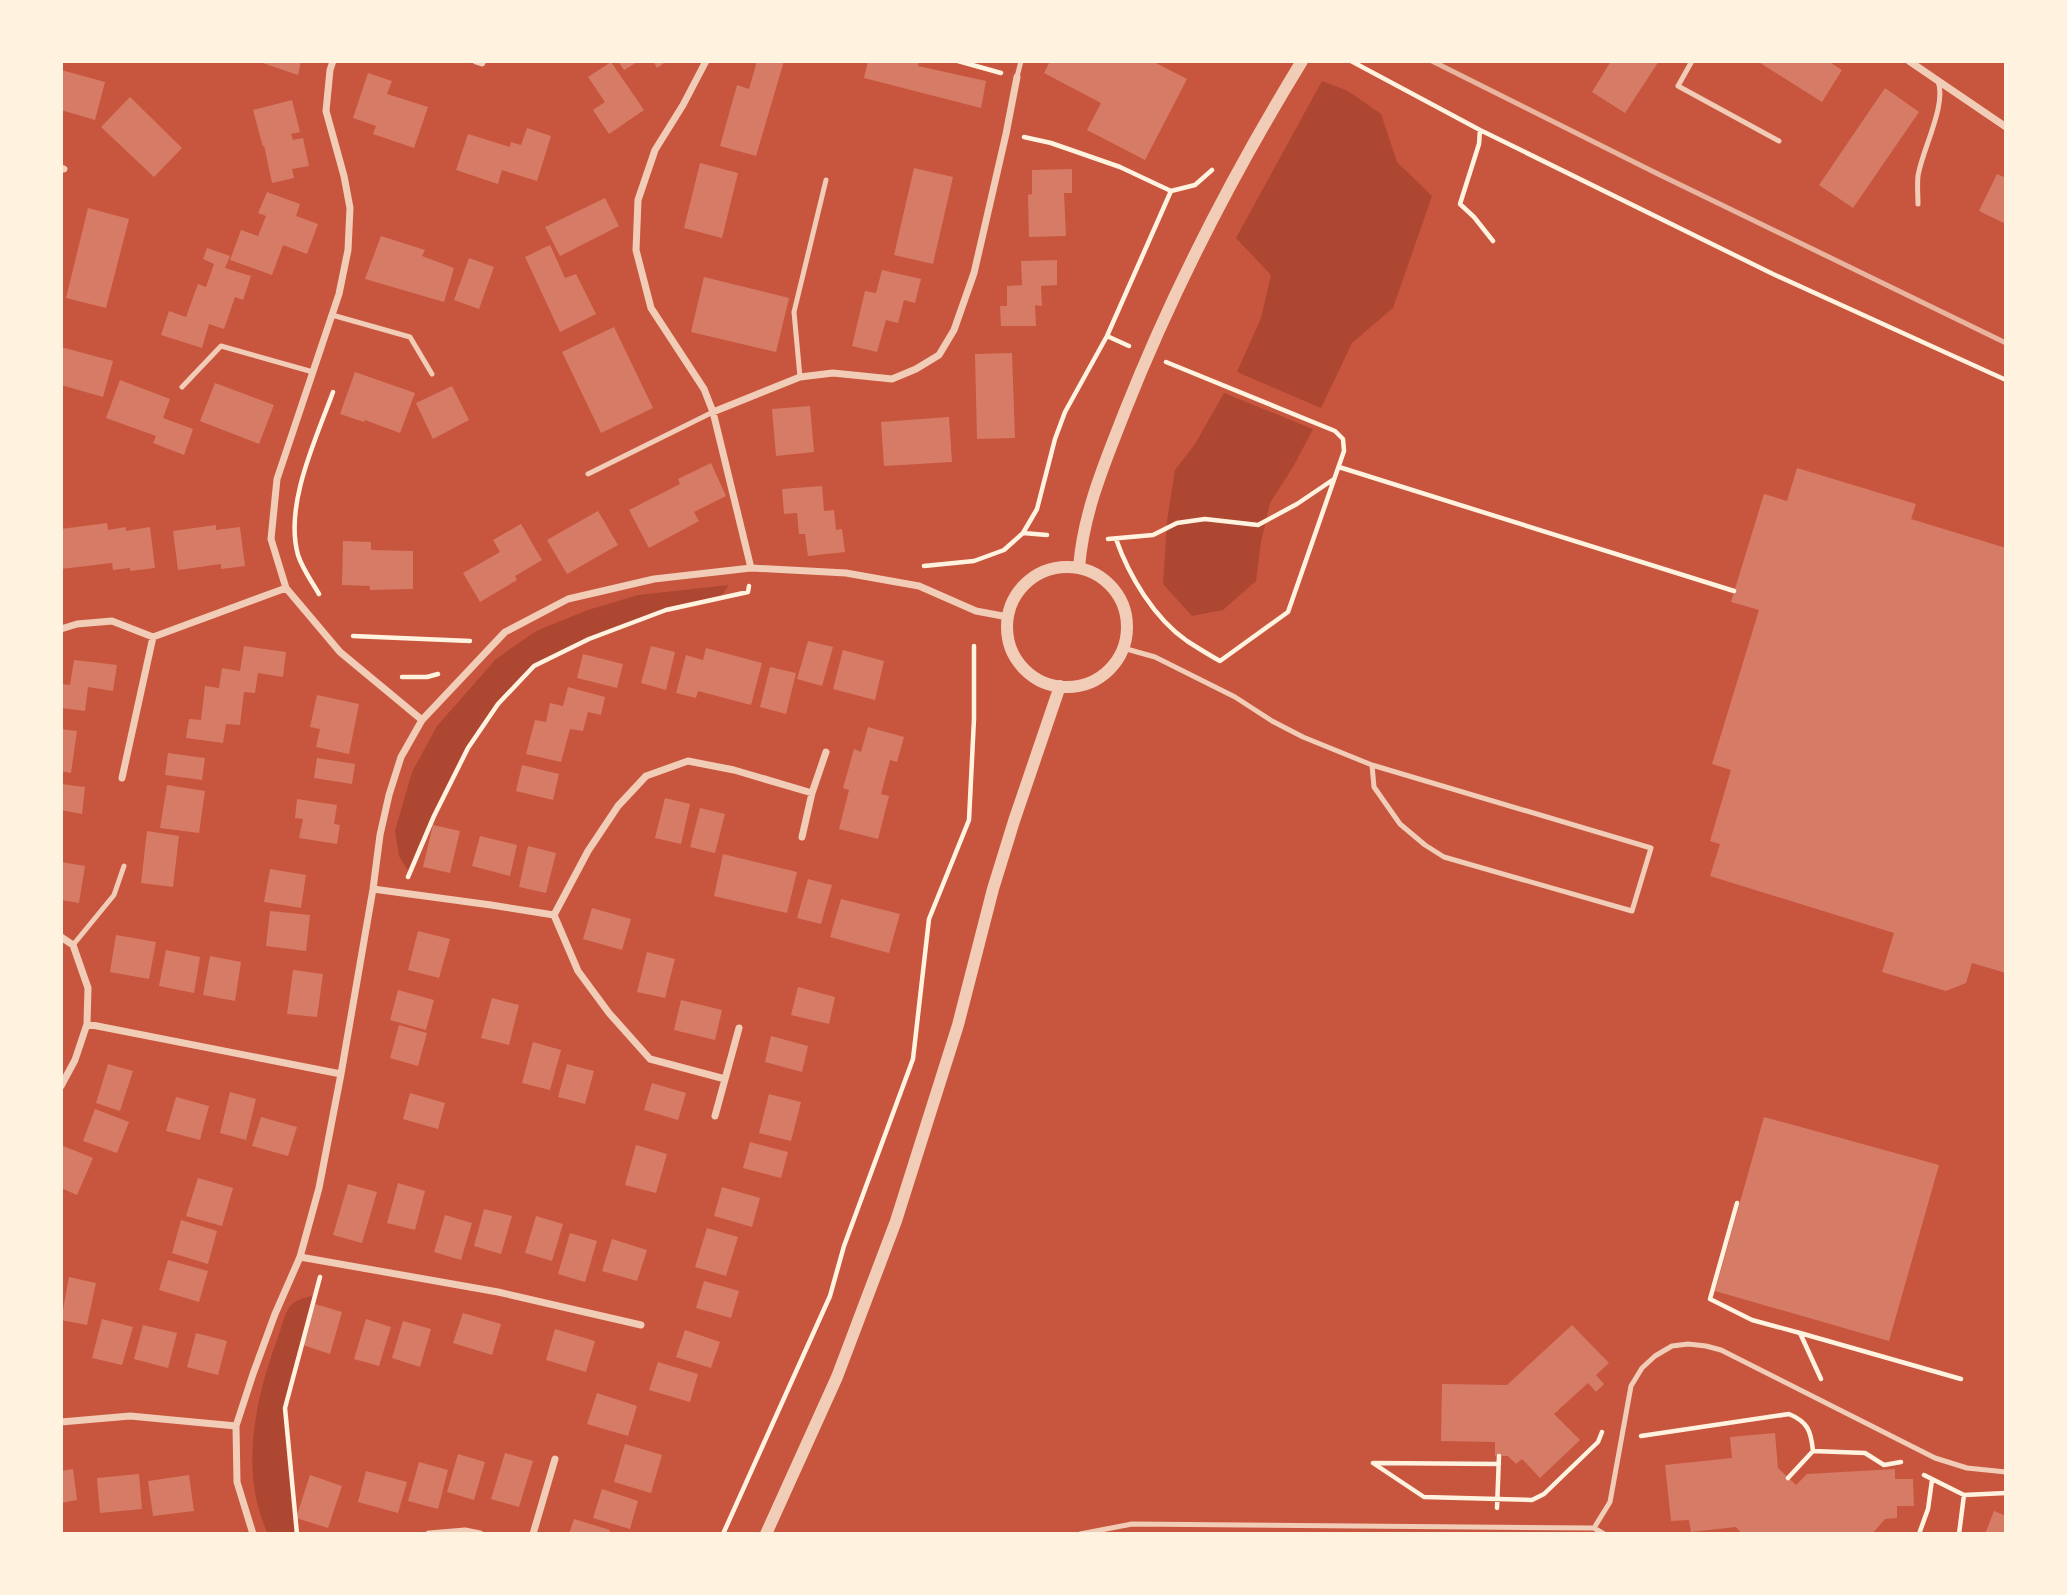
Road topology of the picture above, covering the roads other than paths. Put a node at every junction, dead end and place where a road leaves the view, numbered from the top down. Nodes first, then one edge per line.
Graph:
1 (333, 61) edge
2 (706, 61) edge
3 (1021, 61) edge
4 (1302, 61) edge
5 (1692, 61) edge
6 (1909, 61) edge
7 (1017, 77) joint
8 (1938, 80) junction
9 (2006, 127) edge
10 (1779, 141) dead end
11 (826, 180) dead end
12 (1918, 204) dead end
13 (332, 315) junction
14 (313, 372) junction
15 (432, 374) dead end
16 (800, 377) junction
17 (182, 387) dead end
18 (713, 412) junction
19 (587, 474) dead end
20 (751, 568) junction
21 (1079, 568) junction
22 (286, 588) junction
23 (1008, 617) junction
24 (61, 629) edge
25 (153, 637) junction
26 (1123, 648) junction
27 (1060, 686) junction
28 (422, 720) junction
29 (826, 752) dead end
30 (1372, 765) junction
31 (122, 778) dead end
32 (811, 793) junction
33 (802, 837) dead end
34 (124, 866) dead end
35 (373, 889) junction
36 (554, 915) junction
37 (61, 937) edge
38 (73, 945) junction
39 (87, 1024) junction
40 (739, 1028) dead end
41 (341, 1074) junction
42 (725, 1079) junction
43 (61, 1086) edge
44 (715, 1115) dead end
45 (300, 1257) junction
46 (640, 1325) dead end
47 (61, 1422) edge
48 (236, 1426) junction
49 (555, 1459) dead end
50 (2006, 1472) edge
51 (1594, 1528) junction
52 (253, 1534) edge
53 (429, 1534) edge
54 (480, 1534) edge
55 (533, 1534) edge
56 (766, 1534) edge
57 (1080, 1534) edge
58 (1604, 1534) edge

1 - 13 street
2 - 18 street
3 - 7 lane
4 - 21 street
5 - 10 lane
6 - 8 street
7 - 16 street
8 - 9 street
8 - 12 lane
11 - 16 lane
13 - 14 street
13 - 15 lane
14 - 17 lane
14 - 22 street
16 - 18 street
18 - 19 lane
18 - 20 street
20 - 23 street
20 - 28 street
21 - 23 street
21 - 26 street
22 - 25 street
22 - 28 street
23 - 27 street
24 - 25 street
25 - 31 street
26 - 27 street
26 - 30 lane
27 - 56 street
28 - 35 street
29 - 32 street
30 - 30 lane
32 - 33 street
32 - 36 street
34 - 38 lane
35 - 36 street
35 - 41 street
36 - 42 street
37 - 38 street
38 - 39 street
39 - 41 street
39 - 43 street
40 - 42 street
41 - 45 street
42 - 44 street
45 - 46 street
45 - 48 street
47 - 48 street
48 - 52 street
49 - 55 street
50 - 51 lane
51 - 57 lane
51 - 58 lane
53 - 54 street

